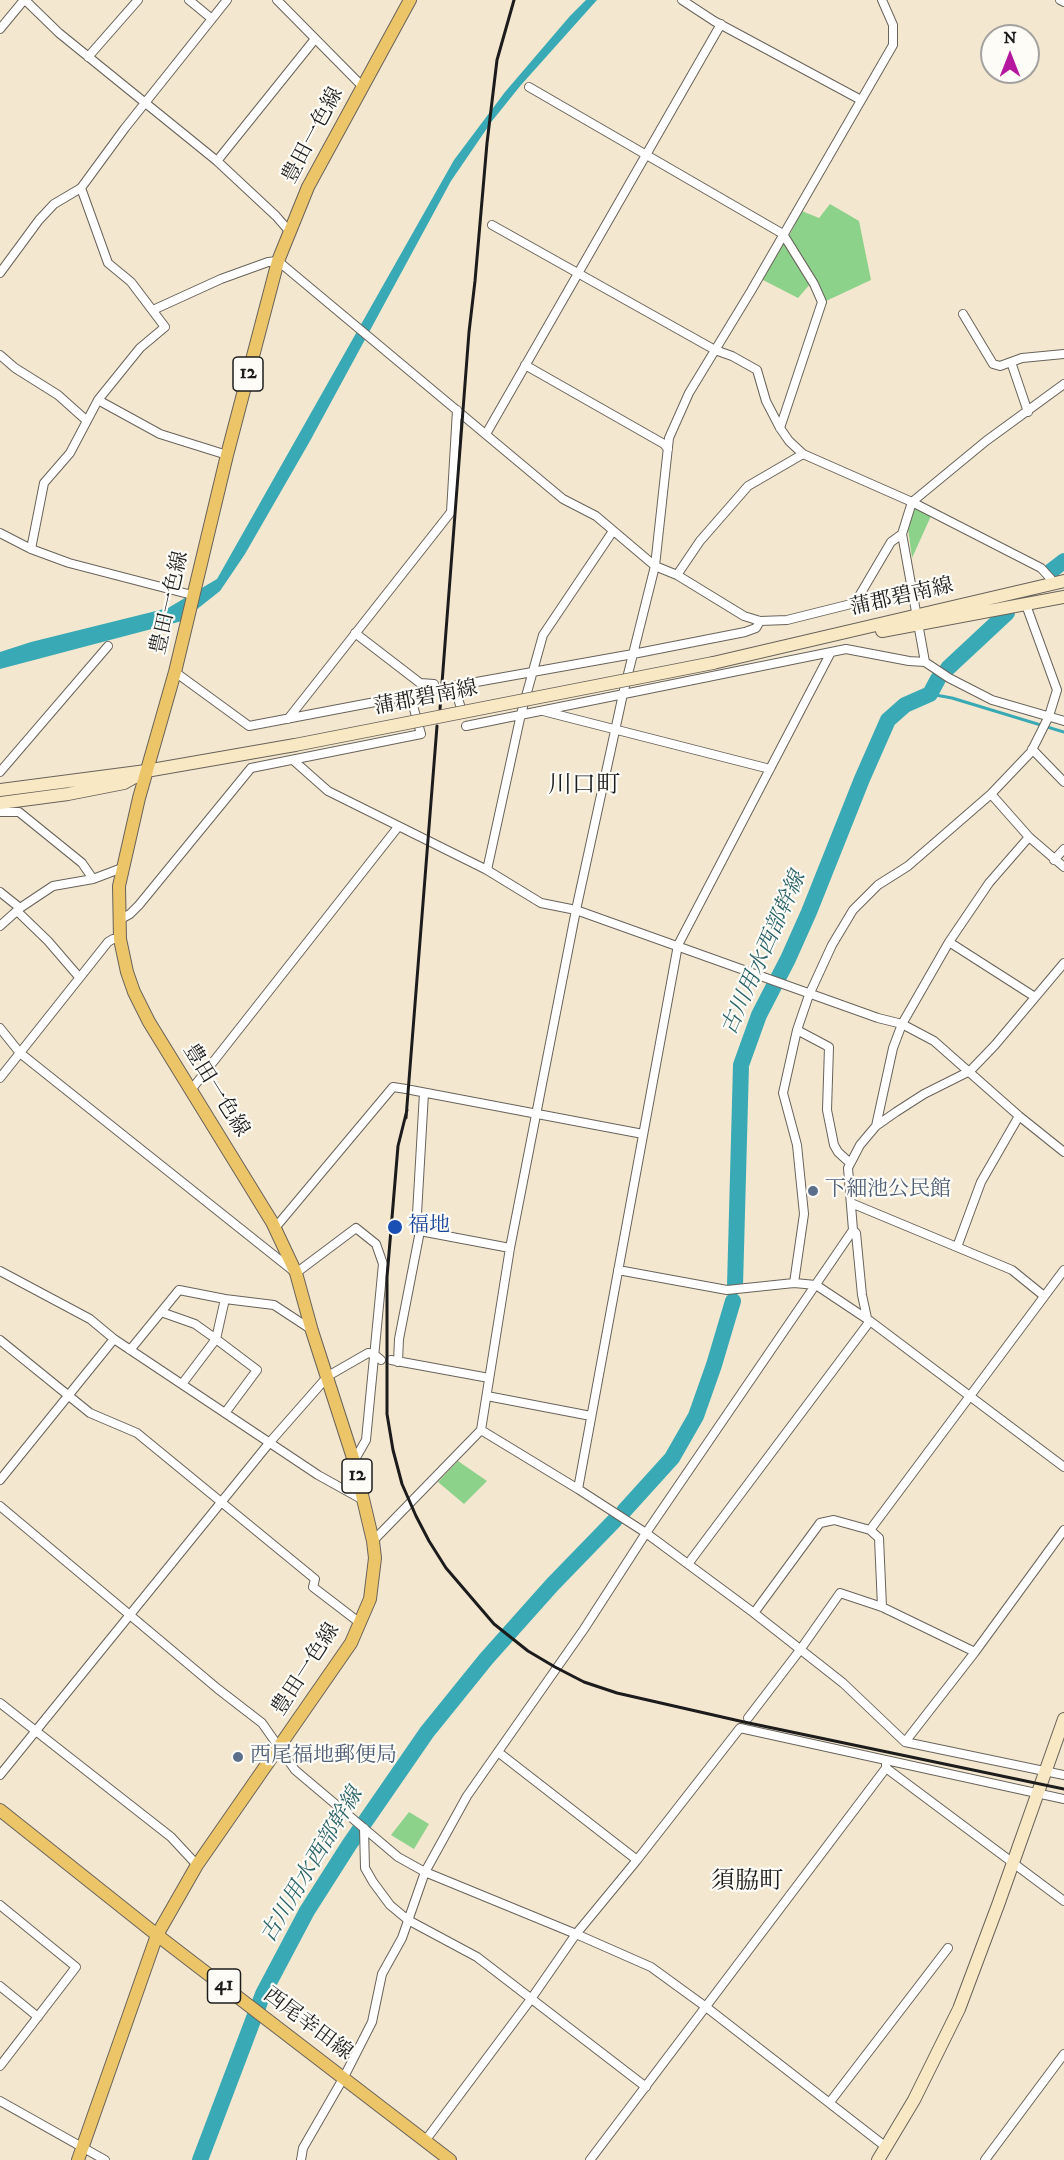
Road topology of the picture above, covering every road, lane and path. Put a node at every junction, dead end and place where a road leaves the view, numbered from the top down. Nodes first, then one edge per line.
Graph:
1 (25, 0) edge
2 (138, 0) edge
3 (189, 0) edge
4 (227, 0) edge
5 (277, 0) edge
6 (410, 0) edge
7 (682, 0) edge
8 (882, 0) edge
9 (1060, 0) edge
10 (1064, 2) edge
11 (212, 19) junction
12 (721, 24) junction
13 (0, 29) edge
14 (315, 39) junction
15 (88, 57) junction
16 (362, 86) junction
17 (529, 87) dead end
18 (861, 100) junction
19 (144, 103) junction
20 (646, 156) junction
21 (217, 161) junction
22 (81, 188) junction
23 (492, 225) dead end
24 (288, 231) junction
25 (783, 234) junction
26 (278, 261) junction
27 (578, 272) junction
28 (0, 273) edge
29 (153, 310) junction
30 (963, 314) dead end
31 (715, 350) junction
32 (1064, 354) edge
33 (0, 355) edge
34 (1011, 362) junction
35 (525, 365) junction
36 (1064, 384) edge
37 (98, 400) junction
38 (457, 410) junction
39 (1028, 412) junction
40 (86, 420) junction
41 (780, 428) junction
42 (486, 434) junction
43 (668, 449) junction
44 (803, 454) junction
45 (227, 455) junction
46 (912, 502) junction
47 (613, 531) junction
48 (0, 533) edge
49 (902, 534) junction
50 (31, 549) junction
51 (655, 566) junction
52 (677, 575) junction
53 (1064, 581) edge
54 (1051, 583) junction
55 (192, 595) junction
56 (1064, 597) edge
57 (1026, 605) junction
58 (917, 620) junction
59 (760, 621) junction
60 (355, 633) junction
61 (108, 646) dead end
62 (633, 654) junction
63 (830, 654) junction
64 (925, 662) junction
65 (175, 672) junction
66 (532, 673) junction
67 (623, 694) junction
68 (410, 695) junction
69 (460, 705) dead end
70 (540, 711) junction
71 (521, 714) junction
72 (288, 718) junction
73 (1048, 719) junction
74 (1064, 721) edge
75 (466, 726) dead end
76 (615, 730) junction
77 (1032, 749) junction
78 (293, 759) junction
79 (770, 769) junction
80 (146, 771) junction
81 (0, 772) edge
82 (1064, 782) edge
83 (0, 790) edge
84 (991, 794) junction
85 (0, 803) edge
86 (0, 812) edge
87 (398, 827) junction
88 (1029, 837) junction
89 (1064, 849) edge
90 (1054, 860) junction
91 (1064, 867) edge
92 (122, 868) junction
93 (487, 870) junction
94 (93, 879) junction
95 (0, 892) edge
96 (18, 910) junction
97 (576, 910) junction
98 (119, 920) junction
99 (0, 926) edge
100 (120, 939) junction
101 (949, 942) junction
102 (678, 945) junction
103 (1064, 963) edge
104 (80, 977) junction
105 (809, 994) junction
106 (1035, 997) junction
107 (902, 1024) junction
108 (0, 1028) edge
109 (798, 1030) junction
110 (20, 1053) junction
111 (970, 1071) junction
112 (0, 1078) edge
113 (191, 1090) junction
114 (424, 1093) junction
115 (537, 1115) junction
116 (1019, 1116) junction
117 (876, 1126) junction
118 (643, 1134) junction
119 (1064, 1152) edge
120 (850, 1163) junction
121 (851, 1203) junction
122 (275, 1228) junction
123 (853, 1230) junction
124 (420, 1232) junction
125 (957, 1247) junction
126 (510, 1248) junction
127 (618, 1270) junction
128 (1064, 1270) edge
129 (0, 1271) edge
130 (296, 1273) junction
131 (794, 1283) junction
132 (816, 1285) junction
133 (1044, 1296) junction
134 (225, 1299) junction
135 (161, 1312) junction
136 (868, 1320) junction
137 (312, 1330) junction
138 (114, 1339) junction
139 (216, 1339) junction
140 (0, 1340) edge
141 (130, 1350) junction
142 (378, 1357) junction
143 (328, 1376) junction
144 (489, 1378) junction
145 (182, 1384) junction
146 (69, 1395) junction
147 (487, 1396) junction
148 (969, 1396) junction
149 (225, 1413) junction
150 (591, 1416) junction
151 (481, 1430) junction
152 (270, 1442) junction
153 (354, 1461) junction
154 (1064, 1467) edge
155 (0, 1480) edge
156 (578, 1489) junction
157 (363, 1500) junction
158 (222, 1502) junction
159 (0, 1506) edge
160 (870, 1530) junction
161 (1064, 1530) edge
162 (646, 1533) junction
163 (373, 1541) junction
164 (688, 1564) junction
165 (882, 1606) junction
166 (754, 1613) junction
167 (131, 1615) junction
168 (360, 1623) junction
169 (800, 1650) junction
170 (975, 1652) junction
171 (0, 1703) edge
172 (748, 1718) dead end
173 (1064, 1719) edge
174 (34, 1731) junction
175 (905, 1742) junction
176 (278, 1748) junction
177 (498, 1752) junction
178 (886, 1765) junction
179 (1046, 1771) junction
180 (0, 1775) edge
181 (1064, 1775) edge
182 (1038, 1794) junction
183 (1064, 1799) edge
184 (0, 1810) edge
185 (364, 1828) junction
186 (637, 1860) junction
187 (1013, 1863) junction
188 (197, 1865) junction
189 (425, 1872) junction
190 (1064, 1901) edge
191 (0, 1905) edge
192 (408, 1920) junction
193 (576, 1934) junction
194 (157, 1935) junction
195 (948, 1948) dead end
196 (0, 1986) edge
197 (531, 1999) junction
198 (706, 2007) junction
199 (38, 2017) junction
200 (1064, 2054) edge
201 (0, 2066) edge
202 (344, 2077) junction
203 (646, 2087) junction
204 (0, 2101) edge
205 (830, 2102) junction
206 (425, 2140) junction
207 (83, 2147) junction
208 (886, 2147) junction
209 (78, 2160) edge
210 (105, 2160) edge
211 (301, 2160) edge
212 (450, 2160) edge
213 (590, 2160) edge
214 (878, 2160) edge
215 (985, 2160) edge

1 - 13 street
1 - 15 street
2 - 15 street
3 - 11 street
4 - 11 street
5 - 14 street
6 - 16 main road, 豊田一色線 / 12
7 - 12 street
8 - 18 street
9 - 10 street
11 - 19 street
12 - 18 street
12 - 20 street
14 - 16 street
14 - 21 street
15 - 19 street
16 - 24 main road, 豊田一色線 / 12
17 - 20 street
18 - 25 street
19 - 21 street
19 - 22 street
20 - 25 street
20 - 27 street
21 - 24 street
22 - 28 street
22 - 29 street
23 - 27 street
24 - 26 main road, 豊田一色線 / 12
25 - 31 street
25 - 41 street
26 - 29 street
26 - 38 street
26 - 45 main road, 豊田一色線 / 12
27 - 31 street
27 - 35 street
29 - 37 street
30 - 34 street
31 - 41 street
31 - 43 street
32 - 34 street
33 - 40 street
34 - 39 street
35 - 42 street
35 - 43 street
36 - 39 street
37 - 40 street
37 - 45 street
38 - 42 street
38 - 60 street
39 - 46 street
40 - 50 street
41 - 44 street
42 - 47 street
43 - 51 street
44 - 46 street
44 - 52 street
45 - 55 main road, 豊田一色線 / 12
46 - 49 street
46 - 54 street
47 - 51 street
47 - 66 street
48 - 50 street
49 - 58 street
49 - 59 street
50 - 55 street
51 - 52 street
51 - 62 street
52 - 59 street
53 - 54 main road, 蒲郡碧南線
54 - 58 main road, 蒲郡碧南線
55 - 65 main road, 豊田一色線 / 12
56 - 57 main road, 蒲郡碧南線
57 - 58 main road, 蒲郡碧南線
57 - 73 street
58 - 64 street
58 - 80 main road, 蒲郡碧南線, bridge
59 - 62 street
60 - 68 street
60 - 72 street
61 - 81 street
62 - 66 street
62 - 67 street
63 - 64 street
63 - 67 street
63 - 79 street
64 - 73 street
65 - 72 street
65 - 80 main road, 豊田一色線 / 12
66 - 69 street
66 - 71 street
67 - 70 street
67 - 76 street
68 - 72 street
68 - 78 street
70 - 71 street
70 - 76 street
71 - 75 street
71 - 93 street
73 - 74 street
73 - 77 street
76 - 79 street
76 - 97 street
77 - 82 street
77 - 84 street
78 - 87 street
78 - 98 street
79 - 102 street
80 - 83 main road, 蒲郡碧南線
80 - 85 main road, 蒲郡碧南線
80 - 92 main road, 豊田一色線 / 12
84 - 88 street
84 - 105 street
86 - 94 street
87 - 93 street
87 - 113 street
88 - 90 street
88 - 101 street
89 - 90 street
90 - 91 street
92 - 94 street
92 - 98 main road, 豊田一色線 / 12
93 - 97 street
94 - 96 street
95 - 96 street
96 - 99 street
96 - 104 street
97 - 102 street
97 - 115 street
98 - 100 main road, 豊田一色線 / 12
100 - 104 street
100 - 113 main road, 豊田一色線 / 12
101 - 106 street
101 - 107 street
102 - 105 street
102 - 118 street
103 - 106 street
104 - 110 street
105 - 107 street
105 - 109 street
106 - 111 street
107 - 111 street
107 - 117 street
108 - 110 street
109 - 120 street
109 - 131 street
110 - 112 street
110 - 130 street
111 - 116 street
111 - 117 street
113 - 122 main road, 豊田一色線 / 12
114 - 115 street
114 - 122 street
114 - 124 street
115 - 118 street
115 - 126 street
116 - 119 street
116 - 125 street
117 - 120 street
118 - 127 street
120 - 121 street
121 - 123 street
121 - 125 street
122 - 130 main road, 豊田一色線 / 12
123 - 132 street
123 - 136 street
124 - 126 street
124 - 144 street
125 - 133 street
126 - 144 street
127 - 131 street
127 - 150 street
128 - 133 street
129 - 138 street
130 - 137 main road, 豊田一色線 / 12
130 - 142 street
131 - 132 street
132 - 136 street
132 - 162 street
133 - 148 street
134 - 135 street
134 - 137 street
134 - 139 street
135 - 139 street
135 - 141 street
136 - 148 street
136 - 164 street
137 - 143 main road, 豊田一色線 / 12
138 - 141 street
138 - 146 street
139 - 145 street
139 - 149 street
140 - 146 street
141 - 145 street
142 - 143 street
142 - 153 street
143 - 152 street
143 - 153 main road, 豊田一色線 / 12
144 - 147 street
145 - 149 street
146 - 155 street
146 - 158 street
147 - 150 street
147 - 151 street
148 - 154 street
148 - 160 street
149 - 152 street
150 - 156 street
151 - 156 street
151 - 163 street
152 - 157 street
152 - 158 street
153 - 157 main road, 豊田一色線 / 12
156 - 162 street
157 - 163 main road, 豊田一色線 / 12
158 - 167 street
158 - 168 street
159 - 167 street
160 - 165 street
160 - 166 street
161 - 170 street
162 - 164 street
162 - 177 street
163 - 168 main road, 豊田一色線 / 12
164 - 166 street
165 - 169 street
165 - 170 street
166 - 169 street
167 - 174 street
167 - 176 street
168 - 176 main road, 豊田一色線 / 12
169 - 172 street
169 - 175 street
170 - 175 street
171 - 174 street
173 - 179 main road
174 - 180 street
174 - 188 street
175 - 179 street
176 - 185 street
176 - 188 main road, 豊田一色線 / 12
177 - 186 street
177 - 189 street
178 - 182 street
178 - 186 street
178 - 187 street
178 - 198 street
179 - 181 street
179 - 182 main road
182 - 183 street
182 - 187 main road
184 - 194 main road, 西尾幸田線 / 41
185 - 189 street
185 - 192 street
186 - 193 street
187 - 190 street
187 - 208 main road
188 - 194 main road, 豊田一色線 / 12
189 - 192 street
189 - 193 street
191 - 199 street
192 - 197 street
192 - 202 street
193 - 197 street
193 - 198 street
194 - 202 main road, 西尾幸田線 / 41
194 - 207 main road, 豊田一色線 / 12
195 - 205 street
196 - 199 street
197 - 203 street
197 - 206 street
198 - 203 street
198 - 205 street
199 - 201 street
200 - 215 street
202 - 206 main road, 西尾幸田線 / 41
202 - 211 street
203 - 213 street
204 - 207 street
205 - 208 street
206 - 212 main road, 西尾幸田線 / 41
207 - 209 main road, 豊田一色線 / 12
207 - 210 street
208 - 214 main road

